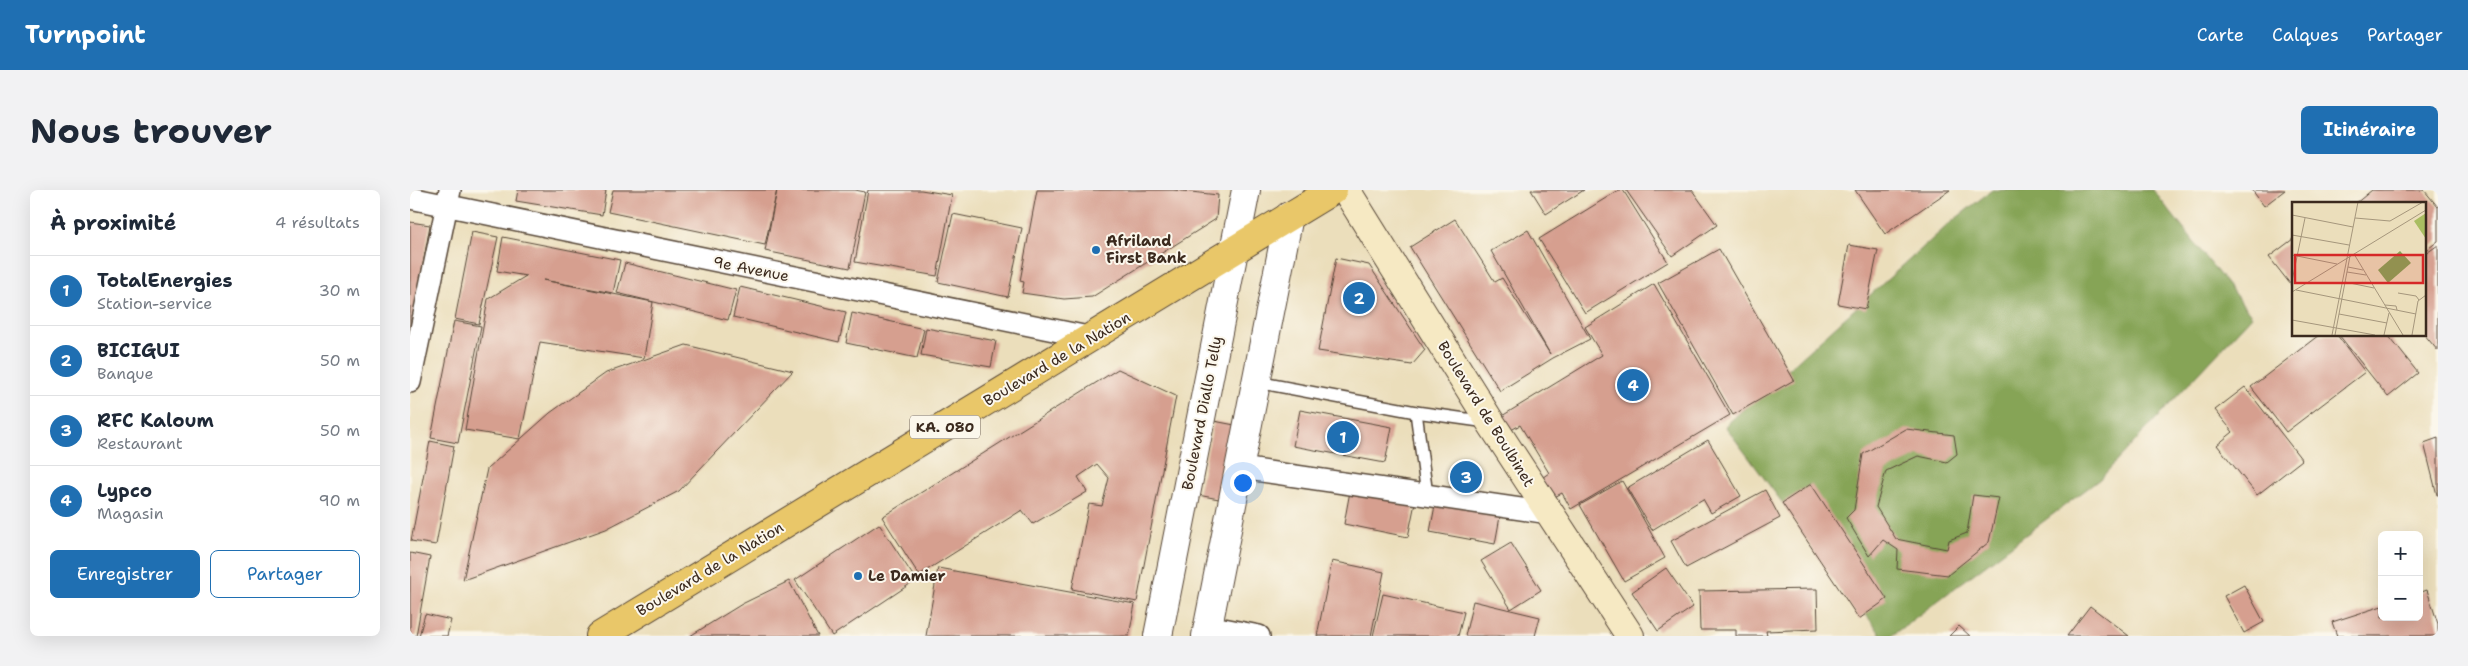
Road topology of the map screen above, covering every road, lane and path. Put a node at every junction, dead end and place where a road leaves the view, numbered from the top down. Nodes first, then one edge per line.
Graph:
1 (1246, 190) edge
2 (1333, 190) edge
3 (1346, 190) edge
4 (410, 198) edge
5 (448, 199) edge
6 (1289, 216) junction
7 (1235, 249) junction
8 (1093, 338) junction
9 (410, 382) edge
10 (1257, 382) junction
11 (1416, 412) junction
12 (1491, 423) junction
13 (1241, 468) junction
14 (1427, 495) junction
15 (1549, 513) junction
16 (1207, 631) edge
17 (600, 636) edge
18 (1158, 636) edge
19 (1259, 636) edge
20 (1630, 636) edge

1 - 7 street, Boulevard Diallo Telly
2 - 6 main road, Boulevard de la Nation
3 - 12 main road, Boulevard de Boulbinet
4 - 5 street, 9e Avenue
5 - 8 street, 9e Avenue
5 - 9 street
6 - 7 main road, Boulevard de la Nation / KA. 080
6 - 10 street
7 - 8 main road, Boulevard de la Nation / KA. 080
7 - 18 street, Boulevard Diallo Telly
8 - 17 main road, Boulevard de la Nation / KA. 080
10 - 11 lane
10 - 13 street
11 - 12 lane
11 - 14 lane
12 - 15 main road, Boulevard de Boulbinet
13 - 14 street
13 - 16 street
14 - 15 street
15 - 20 main road, Boulevard de Boulbinet
16 - 19 street

